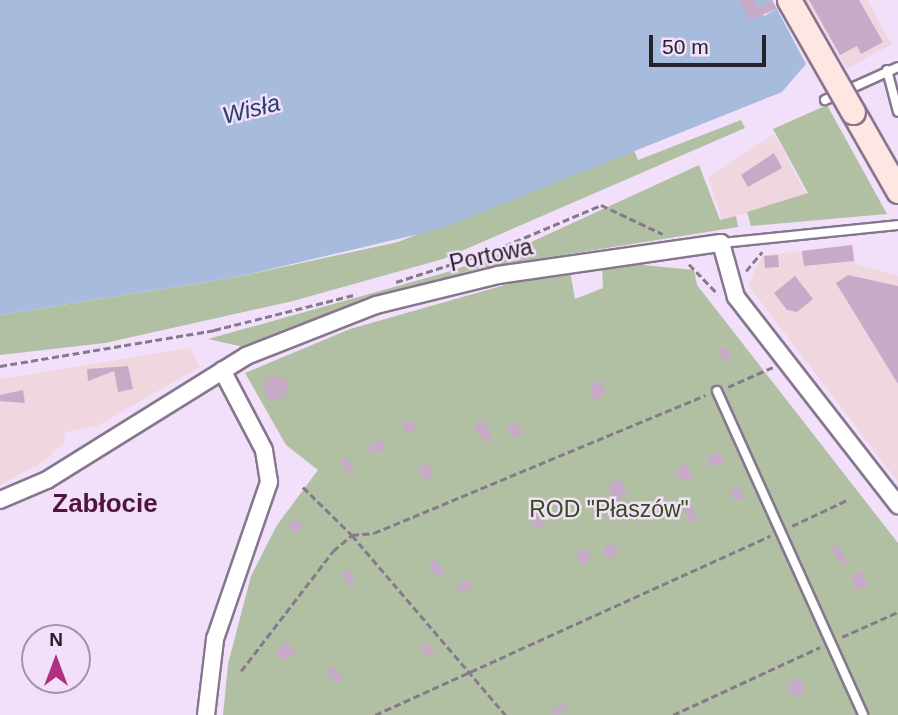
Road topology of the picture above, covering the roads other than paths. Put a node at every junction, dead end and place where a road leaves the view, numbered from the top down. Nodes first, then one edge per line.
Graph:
1 (789, 0) edge
2 (898, 67) edge
3 (887, 70) junction
4 (825, 100) dead end
5 (898, 112) edge
6 (898, 191) edge
7 (898, 225) edge
8 (721, 243) junction
9 (222, 370) junction
10 (717, 391) road end
11 (892, 487) edge
12 (0, 500) edge
13 (898, 505) edge
14 (206, 715) edge
15 (863, 715) edge

1 - 6 street, bridge
2 - 3 lane
3 - 4 lane
3 - 5 lane
7 - 8 lane
8 - 9 street, Portowa
8 - 11 street
9 - 12 street, Portowa
9 - 14 street
10 - 15 lane
11 - 13 street

